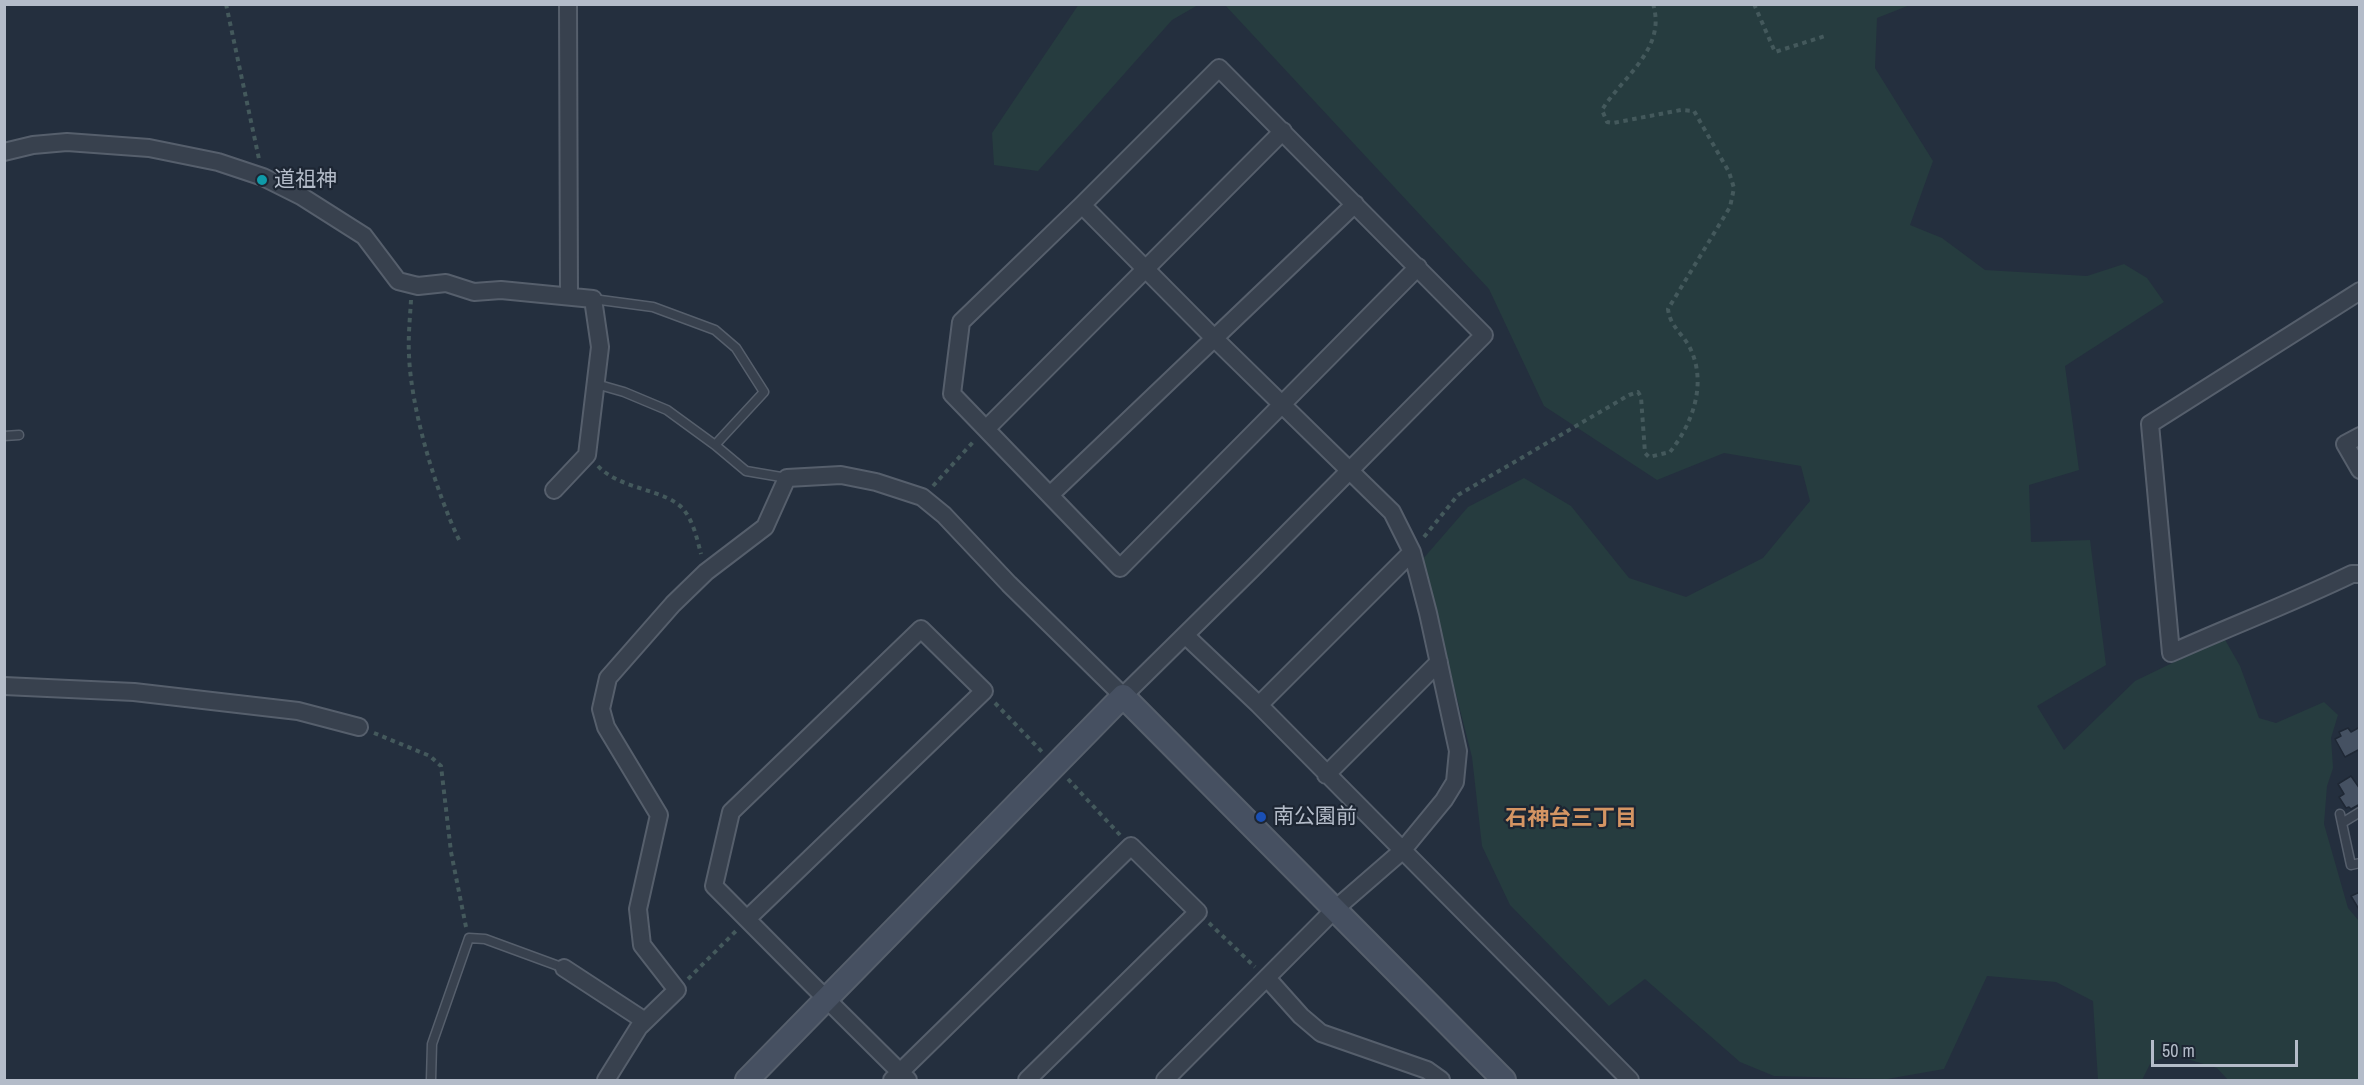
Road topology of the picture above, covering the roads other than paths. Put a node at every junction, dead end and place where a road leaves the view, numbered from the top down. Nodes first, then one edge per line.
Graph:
1 (568, 4) edge
2 (1283, 131) junction
3 (4, 152) edge
4 (1355, 204) junction
5 (1082, 205) junction
6 (1418, 267) junction
7 (1146, 269) junction
8 (2360, 291) edge
9 (569, 295) junction
10 (592, 299) junction
11 (1215, 339) junction
12 (596, 384) junction
13 (1283, 404) junction
14 (986, 429) junction
15 (19, 435) dead end
16 (4, 436) edge
17 (2360, 436) edge
18 (715, 446) junction
19 (2360, 470) edge
20 (1350, 471) junction
21 (788, 478) junction
22 (554, 490) dead end
23 (1050, 495) junction
24 (1412, 552) junction
25 (2360, 574) edge
26 (1185, 635) junction
27 (1439, 662) junction
28 (4, 686) edge
29 (1123, 696) junction
30 (1259, 705) junction
31 (359, 727) road end
32 (1326, 775) junction
33 (2360, 812) edge
34 (1402, 851) junction
35 (2360, 863) edge
36 (1334, 910) junction
37 (747, 919) junction
38 (564, 968) joint
39 (1267, 978) junction
40 (826, 998) junction
41 (645, 1021) junction
42 (900, 1078) edge
43 (431, 1080) edge
44 (606, 1080) edge
45 (747, 1080) edge
46 (1027, 1080) edge
47 (1165, 1080) edge
48 (1441, 1080) edge
49 (1504, 1080) edge
50 (1630, 1080) edge

1 - 9 street
2 - 4 street
2 - 5 street
2 - 7 street
3 - 9 street
4 - 6 street
4 - 11 street
5 - 7 street
5 - 14 street
6 - 13 street
6 - 20 street
7 - 11 street
7 - 14 street
8 - 25 street
9 - 10 street
10 - 12 street
10 - 18 lane
11 - 13 street
11 - 23 street
12 - 18 lane
12 - 22 street
13 - 20 street
13 - 23 street
14 - 23 street
15 - 16 lane
17 - 19 street
18 - 21 lane
20 - 24 street
20 - 26 street
21 - 29 street
21 - 41 street
24 - 27 street
24 - 30 street
26 - 29 street
26 - 30 street
27 - 32 street
27 - 34 street
28 - 31 street
29 - 36 street
29 - 40 street
30 - 32 street
32 - 34 street
33 - 35 lane
34 - 36 street
34 - 50 street
36 - 39 street
36 - 49 street
37 - 37 street
37 - 40 street
38 - 41 street
38 - 43 lane
39 - 47 street
39 - 48 street
40 - 42 street
40 - 45 street
41 - 44 street
42 - 46 street

